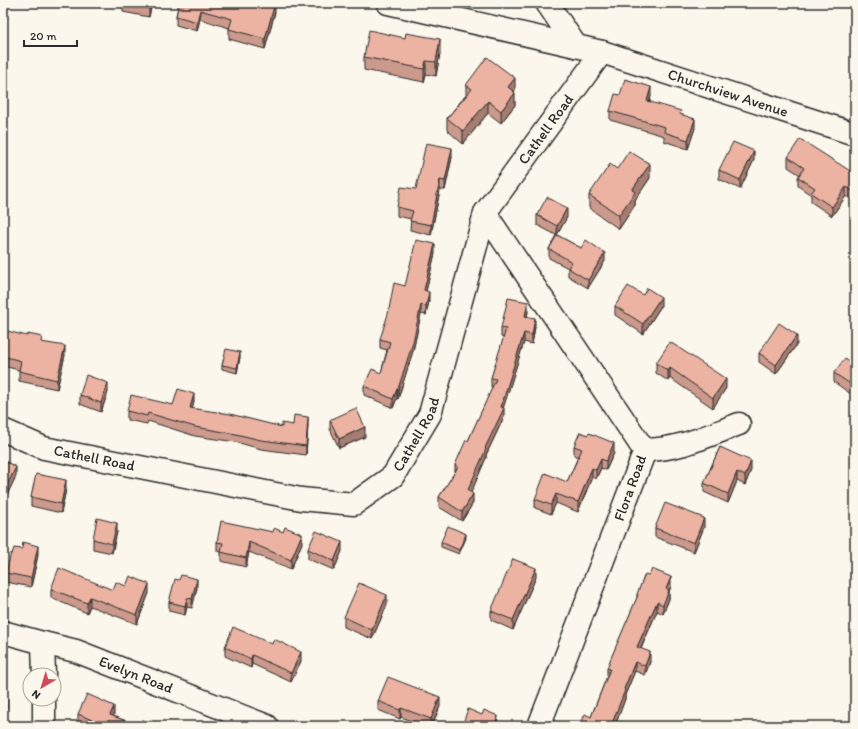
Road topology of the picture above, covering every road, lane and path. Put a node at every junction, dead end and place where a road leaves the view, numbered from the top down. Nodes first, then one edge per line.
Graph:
1 (388, 3) edge
2 (547, 3) edge
3 (576, 46) junction
4 (602, 52) junction
5 (855, 134) edge
6 (485, 213) junction
7 (739, 424) dead end
8 (3, 430) edge
9 (644, 450) junction
10 (3, 632) edge
11 (43, 644) junction
12 (44, 667) edge
13 (44, 707) edge
14 (44, 726) edge
15 (267, 726) edge
16 (539, 726) edge

1 - 3 street, Churchview Avenue
2 - 3 street
3 - 4 street, Churchview Avenue
4 - 5 street, Churchview Avenue
4 - 6 street, Cathell Road
6 - 8 street, Cathell Road
6 - 9 street, Flora Road
7 - 9 street
9 - 16 street, Flora Road
10 - 11 street, Evelyn Road
11 - 12 street
11 - 15 street, Evelyn Road
13 - 14 street

